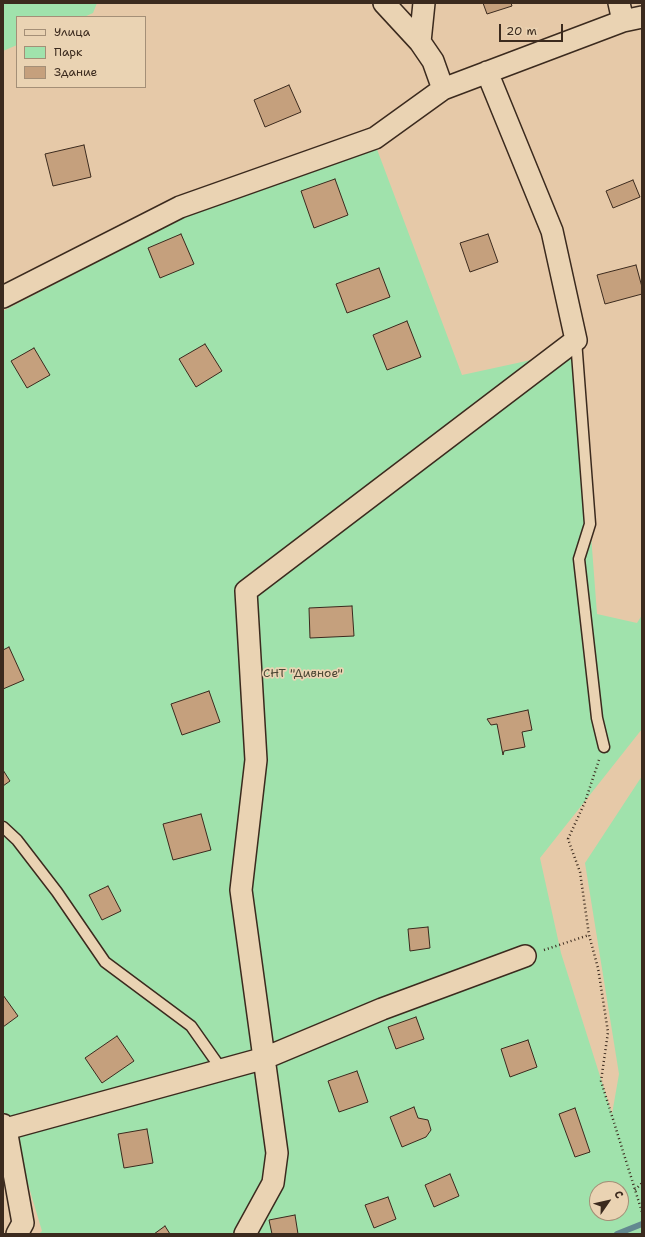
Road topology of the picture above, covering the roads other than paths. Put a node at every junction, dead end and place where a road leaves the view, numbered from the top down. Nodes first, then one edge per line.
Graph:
1 (384, 3) edge
2 (424, 3) edge
3 (628, 14) edge
4 (420, 42) junction
5 (487, 72) junction
6 (443, 89) junction
7 (3, 298) edge
8 (576, 340) junction
9 (604, 747) road end
10 (3, 827) edge
11 (525, 956) road end
12 (265, 1058) junction
13 (222, 1070) junction
14 (4, 1127) edge
15 (17, 1234) edge
16 (245, 1234) edge

1 - 4 street
2 - 4 street
3 - 5 street
4 - 6 street
5 - 6 street
5 - 8 street
6 - 7 street
8 - 9 lane
8 - 12 street
10 - 13 lane
11 - 12 street
12 - 13 street
12 - 16 street
13 - 14 street
14 - 15 street

